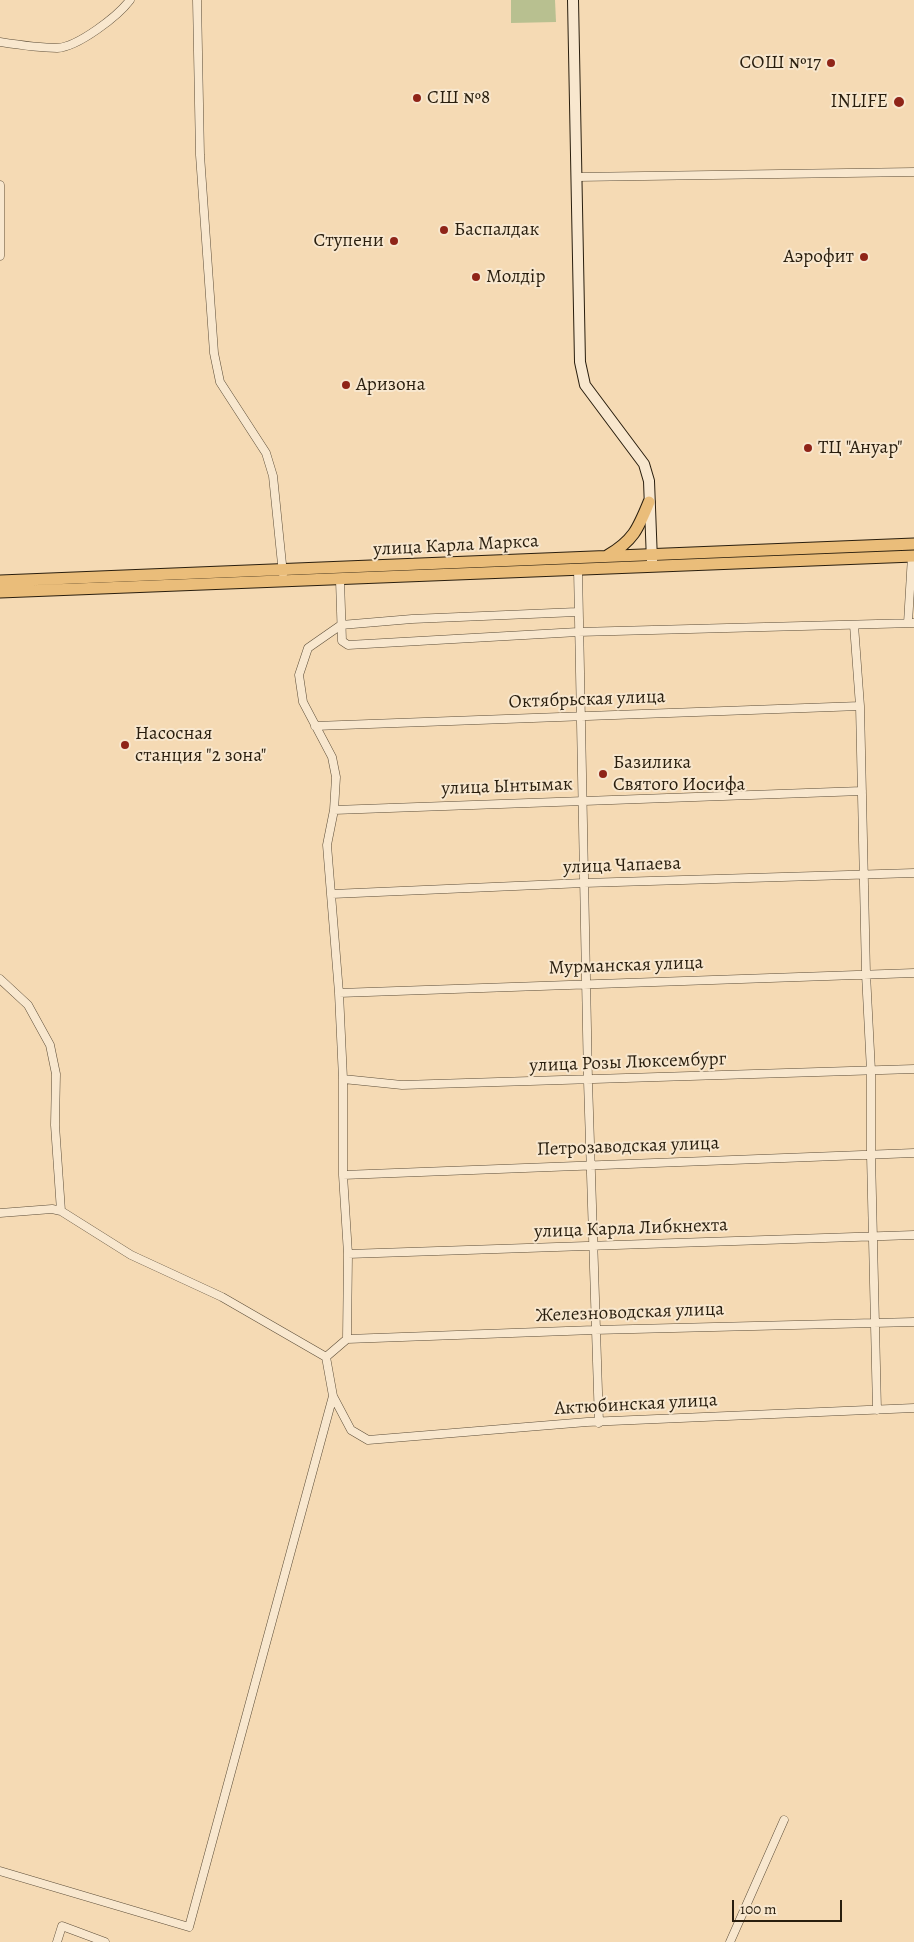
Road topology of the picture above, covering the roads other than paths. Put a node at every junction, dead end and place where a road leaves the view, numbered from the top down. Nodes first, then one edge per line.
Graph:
1 (130, 0) edge
2 (197, 0) edge
3 (573, 0) edge
4 (0, 42) edge
5 (914, 172) edge
6 (577, 177) junction
7 (0, 185) edge
8 (1, 238) edge
9 (0, 256) edge
10 (649, 502) junction
11 (913, 552) edge
12 (652, 555) junction
13 (605, 557) junction
14 (652, 567) junction
15 (578, 569) junction
16 (284, 576) junction
17 (340, 580) junction
18 (0, 581) edge
19 (0, 592) edge
20 (577, 612) junction
21 (911, 623) edge
22 (341, 625) junction
23 (854, 625) junction
24 (578, 632) junction
25 (860, 706) junction
26 (580, 716) junction
27 (315, 726) junction
28 (862, 791) junction
29 (582, 800) junction
30 (334, 810) junction
31 (914, 873) edge
32 (864, 874) junction
33 (584, 883) junction
34 (332, 894) junction
35 (914, 973) edge
36 (866, 974) junction
37 (0, 979) edge
38 (586, 984) junction
39 (339, 993) junction
40 (914, 1069) edge
41 (871, 1071) junction
42 (343, 1079) junction
43 (588, 1080) junction
44 (914, 1153) edge
45 (870, 1155) junction
46 (591, 1164) junction
47 (343, 1175) junction
48 (61, 1211) junction
49 (0, 1213) edge
50 (914, 1235) edge
51 (873, 1236) junction
52 (592, 1247) junction
53 (348, 1254) junction
54 (914, 1322) edge
55 (875, 1323) junction
56 (594, 1330) junction
57 (346, 1339) junction
58 (326, 1357) junction
59 (333, 1396) junction
60 (914, 1408) edge
61 (877, 1410) junction
62 (599, 1422) junction
63 (784, 1820) dead end
64 (0, 1871) edge
65 (56, 1942) edge
66 (105, 1942) edge
67 (730, 1942) edge

1 - 4 street
2 - 16 street
3 - 6 street
5 - 6 street
6 - 10 street
7 - 8 street
8 - 9 street
10 - 12 street
10 - 13 main road
11 - 12 main road, улица Карла Маркса
11 - 14 main road, улица Карла Маркса
11 - 21 street
12 - 13 main road, улица Карла Маркса
12 - 14 street
13 - 16 main road, улица Карла Маркса
14 - 15 main road, улица Карла Маркса
15 - 17 main road, улица Карла Маркса
15 - 20 street
16 - 17 main road, улица Карла Маркса
16 - 18 main road, улица Карла Маркса
16 - 19 main road, улица Карла Маркса
17 - 22 street
20 - 22 street
20 - 24 street
21 - 23 street
22 - 24 street
22 - 27 street
23 - 24 street
23 - 25 street
24 - 26 street
25 - 26 street, Октябрьская улица
25 - 28 street
26 - 27 street, Октябрьская улица
26 - 29 street
27 - 30 street
28 - 29 street, улица Ынтымак
28 - 32 street
29 - 30 street, улица Ынтымак
29 - 33 street
30 - 34 street
31 - 32 street, улица Чапаева
32 - 33 street, улица Чапаева
32 - 36 street
33 - 34 street, улица Чапаева
33 - 38 street
34 - 39 street
35 - 36 street, Мурманская улица
36 - 38 street, Мурманская улица
36 - 41 street
37 - 48 street
38 - 39 street, Мурманская улица
38 - 43 street
39 - 42 street
40 - 41 street, улица Розы Люксембург
41 - 43 street, улица Розы Люксембург
41 - 45 street
42 - 43 street, улица Розы Люксембург
42 - 47 street
43 - 46 street
44 - 45 street, Петрозаводская улица
45 - 46 street, Петрозаводская улица
45 - 51 street
46 - 47 street, Петрозаводская улица
46 - 52 street
47 - 53 street
48 - 49 street
48 - 58 street
50 - 51 street, улица Карла Либкнехта
51 - 52 street, улица Карла Либкнехта
51 - 55 street
52 - 53 street, улица Карла Либкнехта
52 - 56 street
53 - 57 street
54 - 55 street, Железноводская улица
55 - 56 street, Железноводская улица
55 - 61 street
56 - 57 street, Железноводская улица
56 - 62 street
57 - 58 street
58 - 59 street
59 - 62 street, Актюбинская улица
59 - 64 street
60 - 61 street, Актюбинская улица
61 - 62 street, Актюбинская улица
63 - 67 street
65 - 66 street

